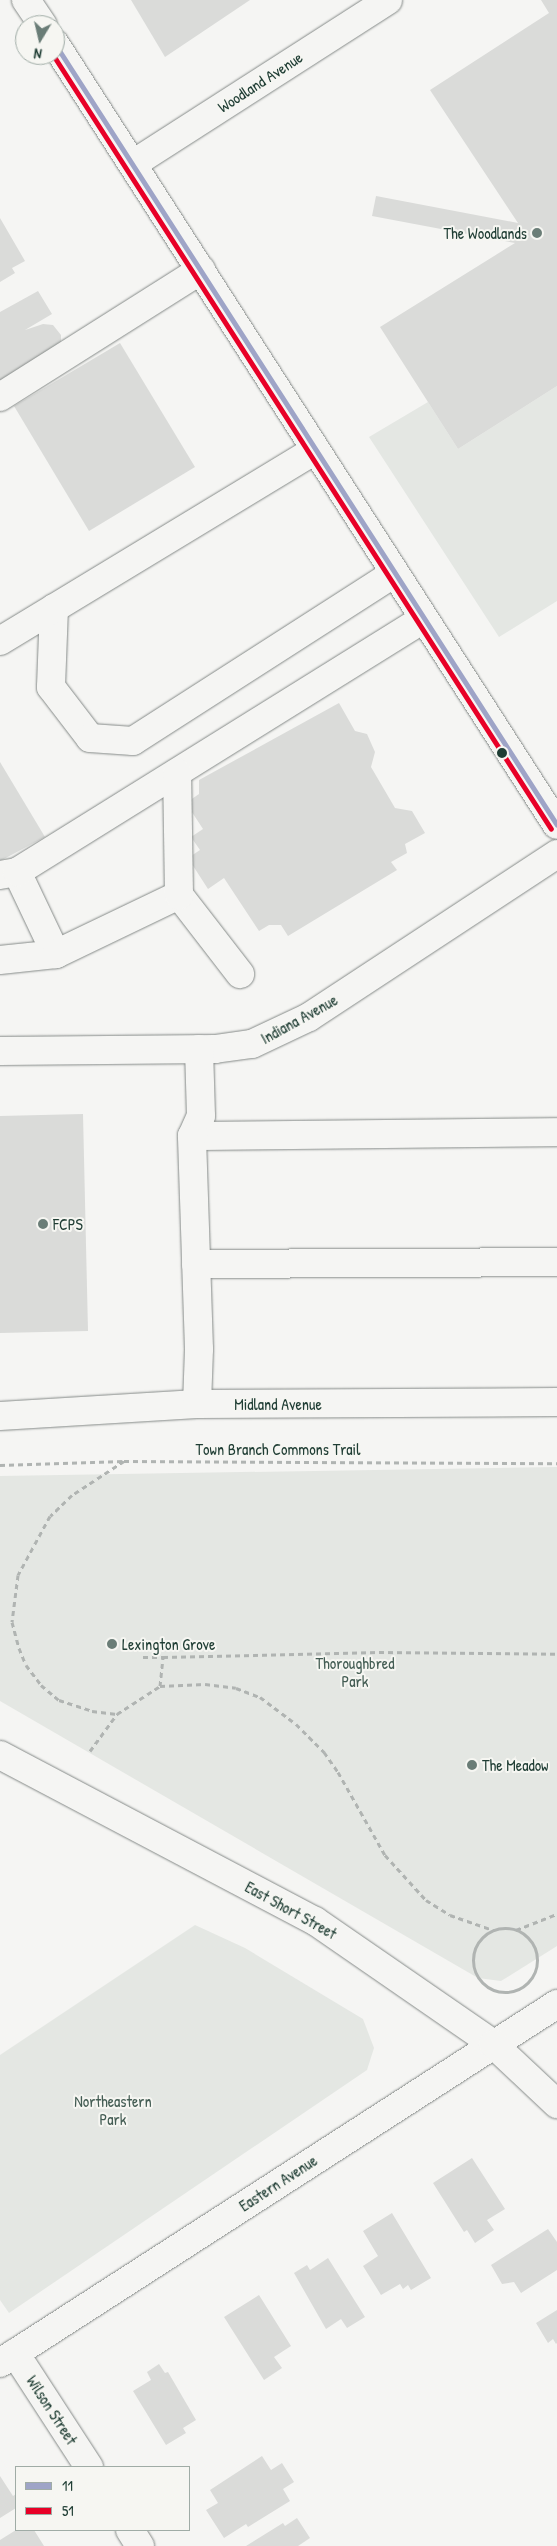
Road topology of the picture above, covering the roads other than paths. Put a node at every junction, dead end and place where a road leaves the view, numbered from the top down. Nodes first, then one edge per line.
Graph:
1 (26, 0) edge
2 (388, 0) edge
3 (36, 15) edge
4 (65, 59) edge
5 (133, 164) junction
6 (201, 270) junction
7 (0, 397) edge
8 (316, 450) junction
9 (395, 574) junction
10 (54, 608) junction
11 (424, 619) junction
12 (0, 641) edge
13 (177, 773) junction
14 (557, 825) edge
15 (557, 854) edge
16 (8, 874) edge
17 (179, 895) junction
18 (56, 954) junction
19 (0, 960) edge
20 (240, 974) dead end
21 (199, 1049) junction
22 (0, 1051) edge
23 (557, 1132) edge
24 (192, 1136) junction
25 (557, 1262) edge
26 (196, 1264) junction
27 (557, 1402) edge
28 (197, 1404) junction
29 (0, 1416) edge
30 (0, 1756) edge
31 (557, 2004) edge
32 (494, 2044) junction
33 (557, 2104) edge
34 (7, 2358) edge
35 (88, 2466) edge
36 (131, 2531) edge
37 (140, 2546) edge

1 - 3 main road
2 - 5 main road, Woodland Avenue
4 - 5 main road
5 - 6 main road
6 - 7 main road
6 - 8 main road
8 - 9 main road
8 - 10 main road
9 - 10 main road
9 - 11 main road
10 - 12 main road
11 - 13 main road
11 - 14 main road
13 - 16 main road
13 - 17 main road
15 - 21 main road, Indiana Avenue
16 - 18 main road
17 - 18 main road
17 - 20 main road
18 - 19 main road
21 - 22 main road, Indiana Avenue
21 - 24 main road
23 - 24 main road
24 - 26 main road
25 - 26 main road
26 - 28 main road
27 - 28 main road, Midland Avenue
28 - 29 main road, Midland Avenue
30 - 32 main road, East Short Street
31 - 32 main road, Eastern Avenue
32 - 33 main road, East Short Street
32 - 34 main road, Eastern Avenue
34 - 35 main road, Wilson Street
36 - 37 main road

